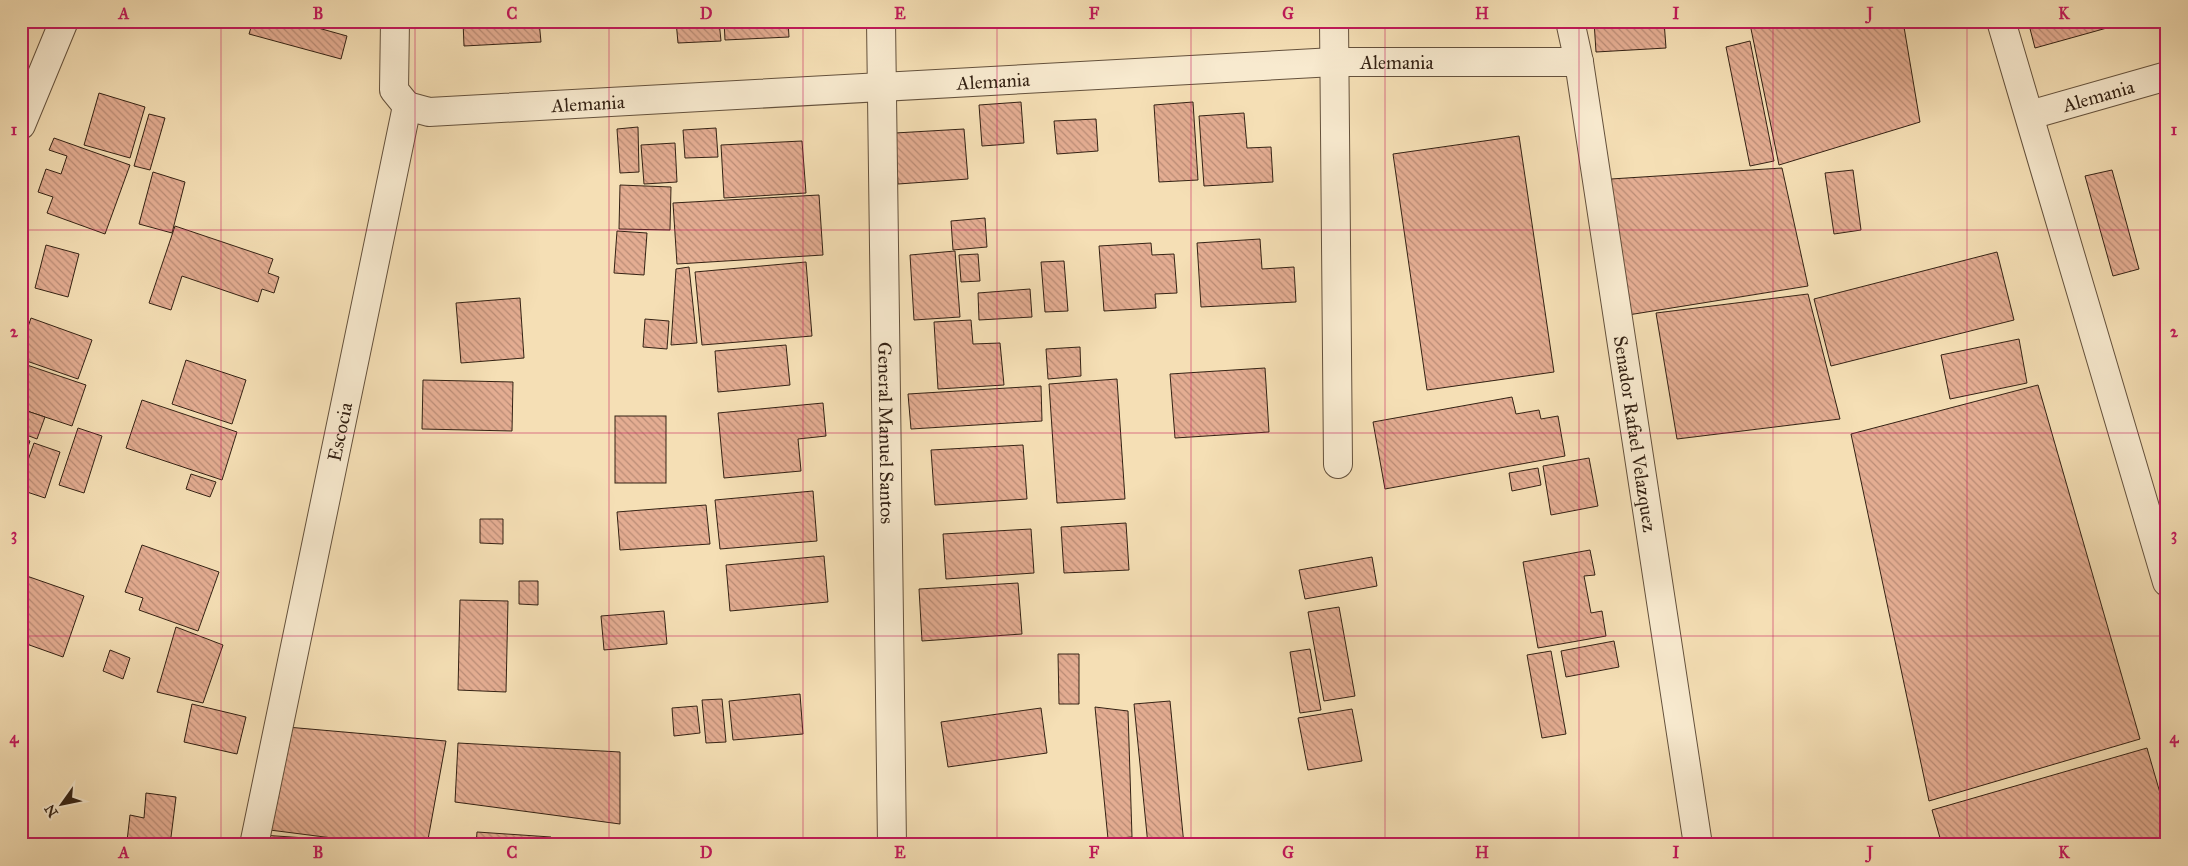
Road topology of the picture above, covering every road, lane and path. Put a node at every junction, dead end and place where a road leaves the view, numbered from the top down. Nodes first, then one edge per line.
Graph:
1 (64, 21) edge
2 (396, 21) edge
3 (881, 21) edge
4 (1334, 21) edge
5 (1570, 21) edge
6 (2001, 21) edge
7 (1334, 62) junction
8 (1579, 62) junction
9 (2167, 76) edge
10 (882, 86) junction
11 (407, 106) junction
12 (2030, 115) junction
13 (21, 125) edge
14 (1338, 464) dead end
15 (2167, 582) edge
16 (254, 845) edge
17 (892, 845) edge
18 (1698, 845) edge

1 - 13 street
2 - 11 street
3 - 10 street, General Manuel Santos
4 - 7 street
5 - 8 street, Senador Rafael Velazquez
6 - 12 street
7 - 8 street, Alemania
7 - 10 street, Alemania
7 - 14 street
8 - 18 street, Senador Rafael Velazquez
9 - 12 street, Alemania
10 - 11 street, Alemania
10 - 17 street, General Manuel Santos
11 - 16 street, Escocia
12 - 15 street

